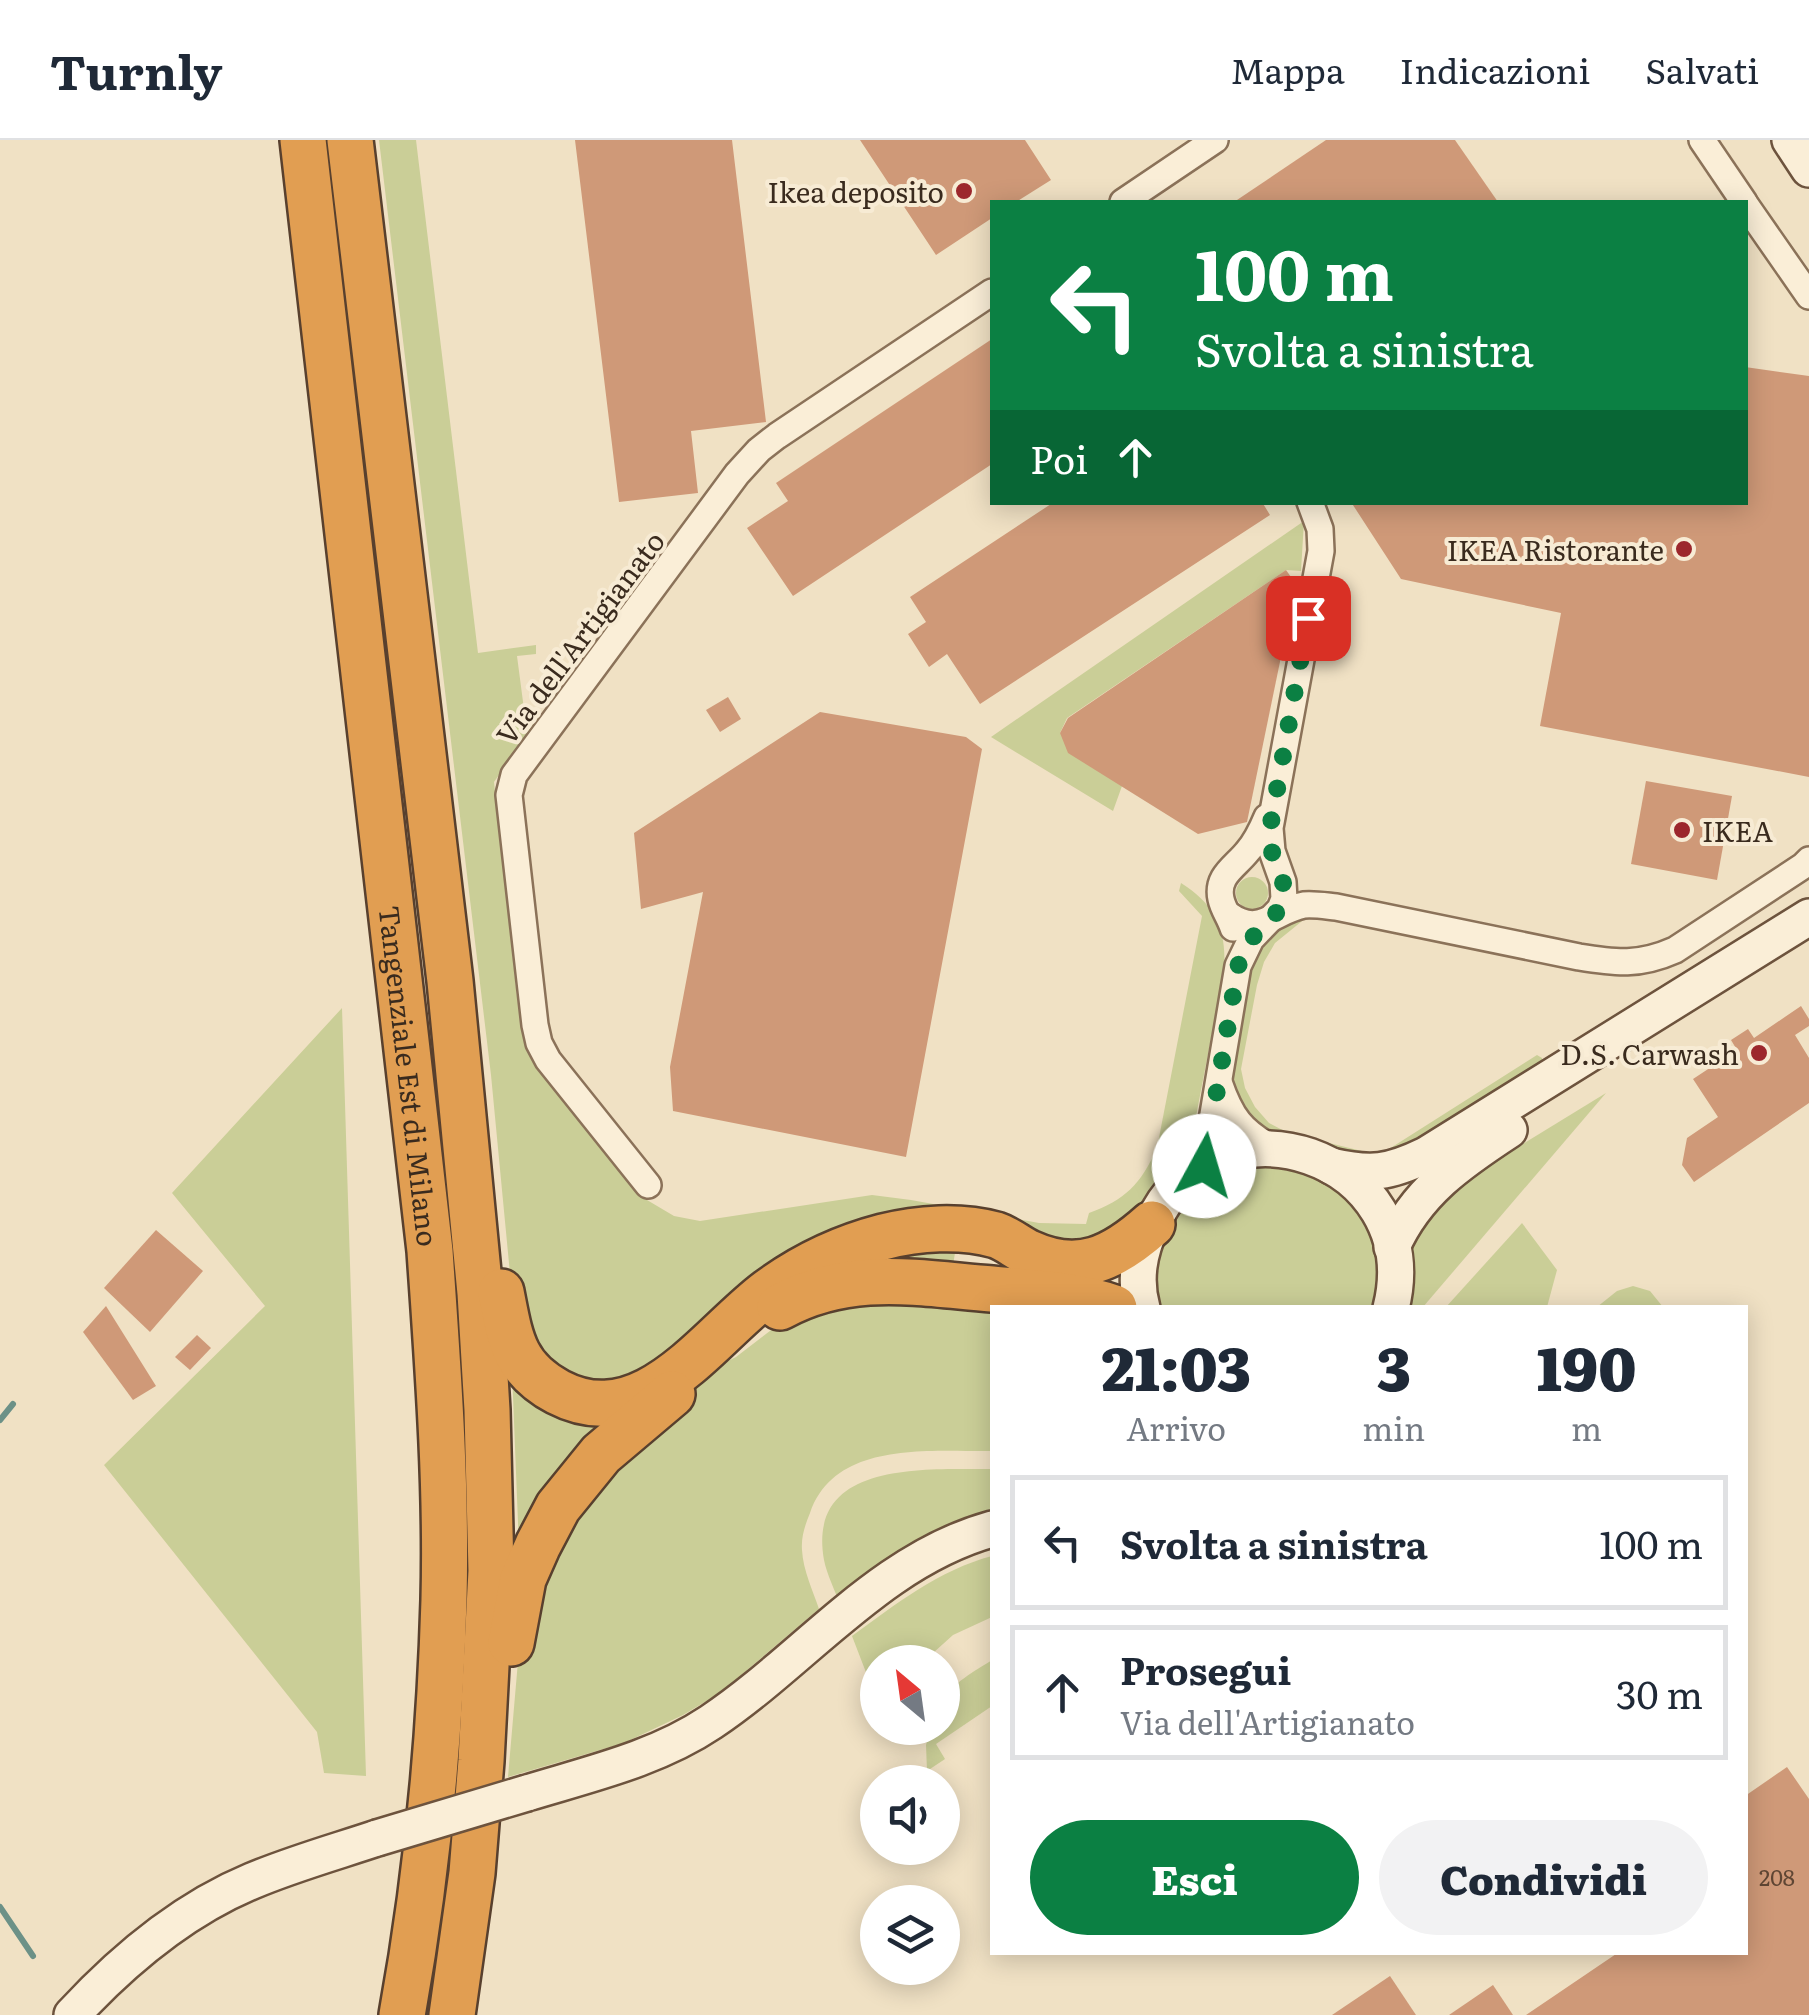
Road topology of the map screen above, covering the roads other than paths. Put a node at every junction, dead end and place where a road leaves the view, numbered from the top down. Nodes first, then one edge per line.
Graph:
1 (303, 140) edge
2 (350, 140) edge
3 (1216, 140) edge
4 (1702, 140) edge
5 (1790, 140) edge
6 (1809, 169) edge
7 (1126, 200) edge
8 (1742, 200) edge
9 (1748, 209) edge
10 (990, 293) edge
11 (1809, 296) edge
12 (1311, 505) edge
13 (1274, 803) junction
14 (1809, 860) edge
15 (1236, 864) junction
16 (1280, 876) junction
17 (1809, 899) edge
18 (1336, 907) junction
19 (1229, 915) junction
20 (1809, 917) edge
21 (1268, 920) junction
22 (1809, 942) edge
23 (1238, 966) junction
24 (1662, 1008) junction
25 (1218, 1080) junction
26 (464, 1136) junction
27 (1274, 1149) junction
28 (1331, 1166) junction
29 (1192, 1172) junction
30 (648, 1185) dead end
31 (1152, 1224) junction
32 (1392, 1247) junction
33 (1048, 1300) edge
34 (1102, 1305) edge
35 (1142, 1305) edge
36 (1391, 1305) edge
37 (990, 1530) edge
38 (482, 1761) junction
39 (72, 2015) edge
40 (402, 2015) edge
41 (452, 2015) edge

1 - 40 highway, Tangenziale Est di Milano
2 - 26 highway, Tangenziale Est di Milano
3 - 7 street
4 - 8 street
5 - 6 main road
9 - 11 street
10 - 30 street, Via dell'Artigianato
12 - 13 street
13 - 15 street
13 - 16 street
14 - 18 street
15 - 16 street
15 - 19 street
16 - 18 street
16 - 21 street
17 - 24 main road
18 - 21 street
19 - 21 street
19 - 23 street
20 - 24 main road
21 - 23 street
22 - 32 main road
23 - 25 street
24 - 28 main road
25 - 27 street
25 - 29 street
26 - 31 highway
26 - 38 highway, Tangenziale Est di Milano
27 - 28 main road
27 - 29 main road
28 - 32 main road
29 - 31 main road
31 - 35 main road
32 - 36 main road
33 - 34 highway
33 - 38 highway
37 - 39 main road, bridge
38 - 41 highway, Tangenziale Est di Milano

